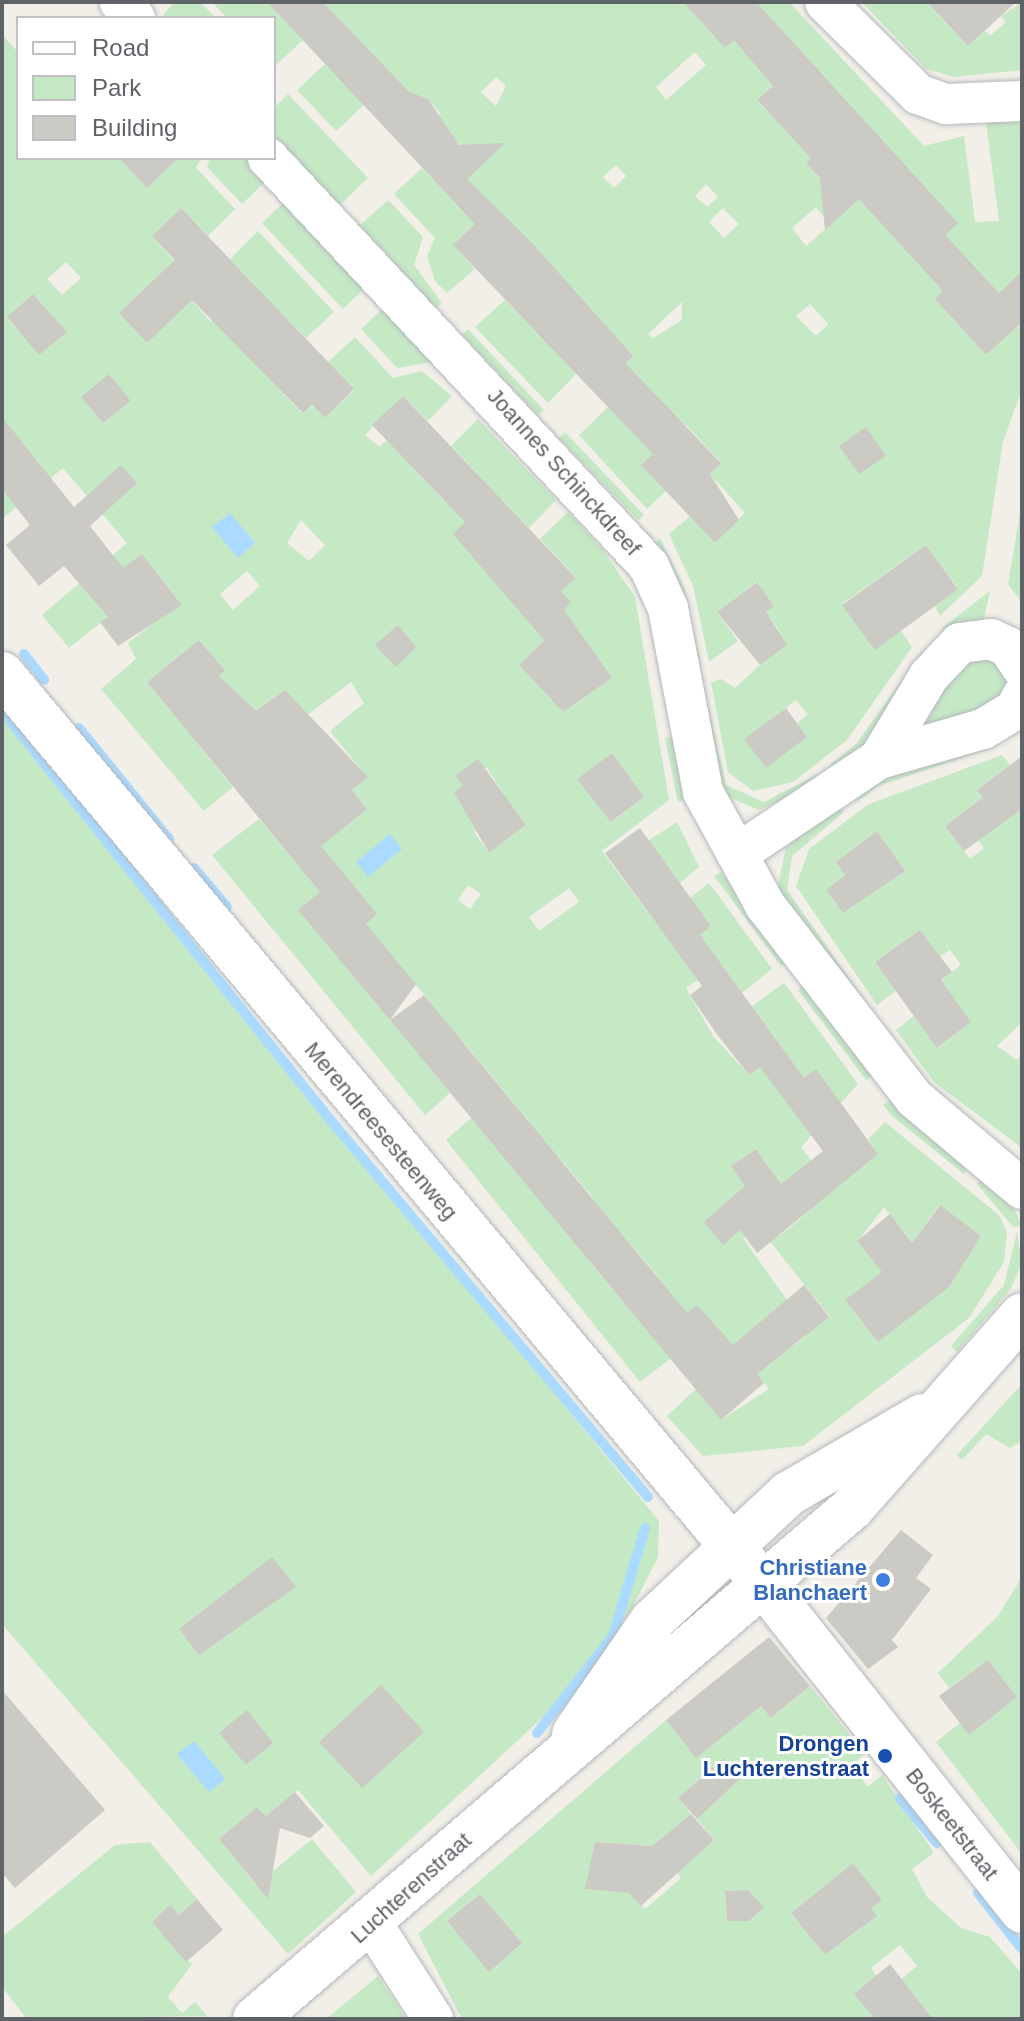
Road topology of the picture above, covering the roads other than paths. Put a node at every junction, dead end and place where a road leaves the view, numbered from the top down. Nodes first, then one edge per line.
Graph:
1 (825, 2) edge
2 (1022, 101) edge
3 (270, 160) edge
4 (1022, 668) edge
5 (2, 674) edge
6 (1022, 696) edge
7 (879, 759) junction
8 (737, 854) junction
9 (1022, 1189) edge
10 (1022, 1315) edge
11 (931, 1412) junction
12 (731, 1546) junction
13 (764, 1585) junction
14 (563, 1752) junction
15 (1022, 1911) edge
16 (373, 1925) junction
17 (255, 2019) edge
18 (433, 2019) edge

1 - 2 street
3 - 8 street, Joannes Schinckdreef
4 - 7 street
5 - 12 main road, Merendreesesteenweg
6 - 7 street
7 - 8 street
8 - 9 street, Joannes Schinckdreef
10 - 11 main road
11 - 12 main road, Luchterenstraat
11 - 13 main road, Luchterenstraat
12 - 13 main road, Merendreesesteenweg
12 - 14 main road, Luchterenstraat
13 - 14 main road, Luchterenstraat
13 - 15 main road, Boskeetstraat
14 - 16 main road, Luchterenstraat
16 - 17 main road, Luchterenstraat
16 - 18 street

